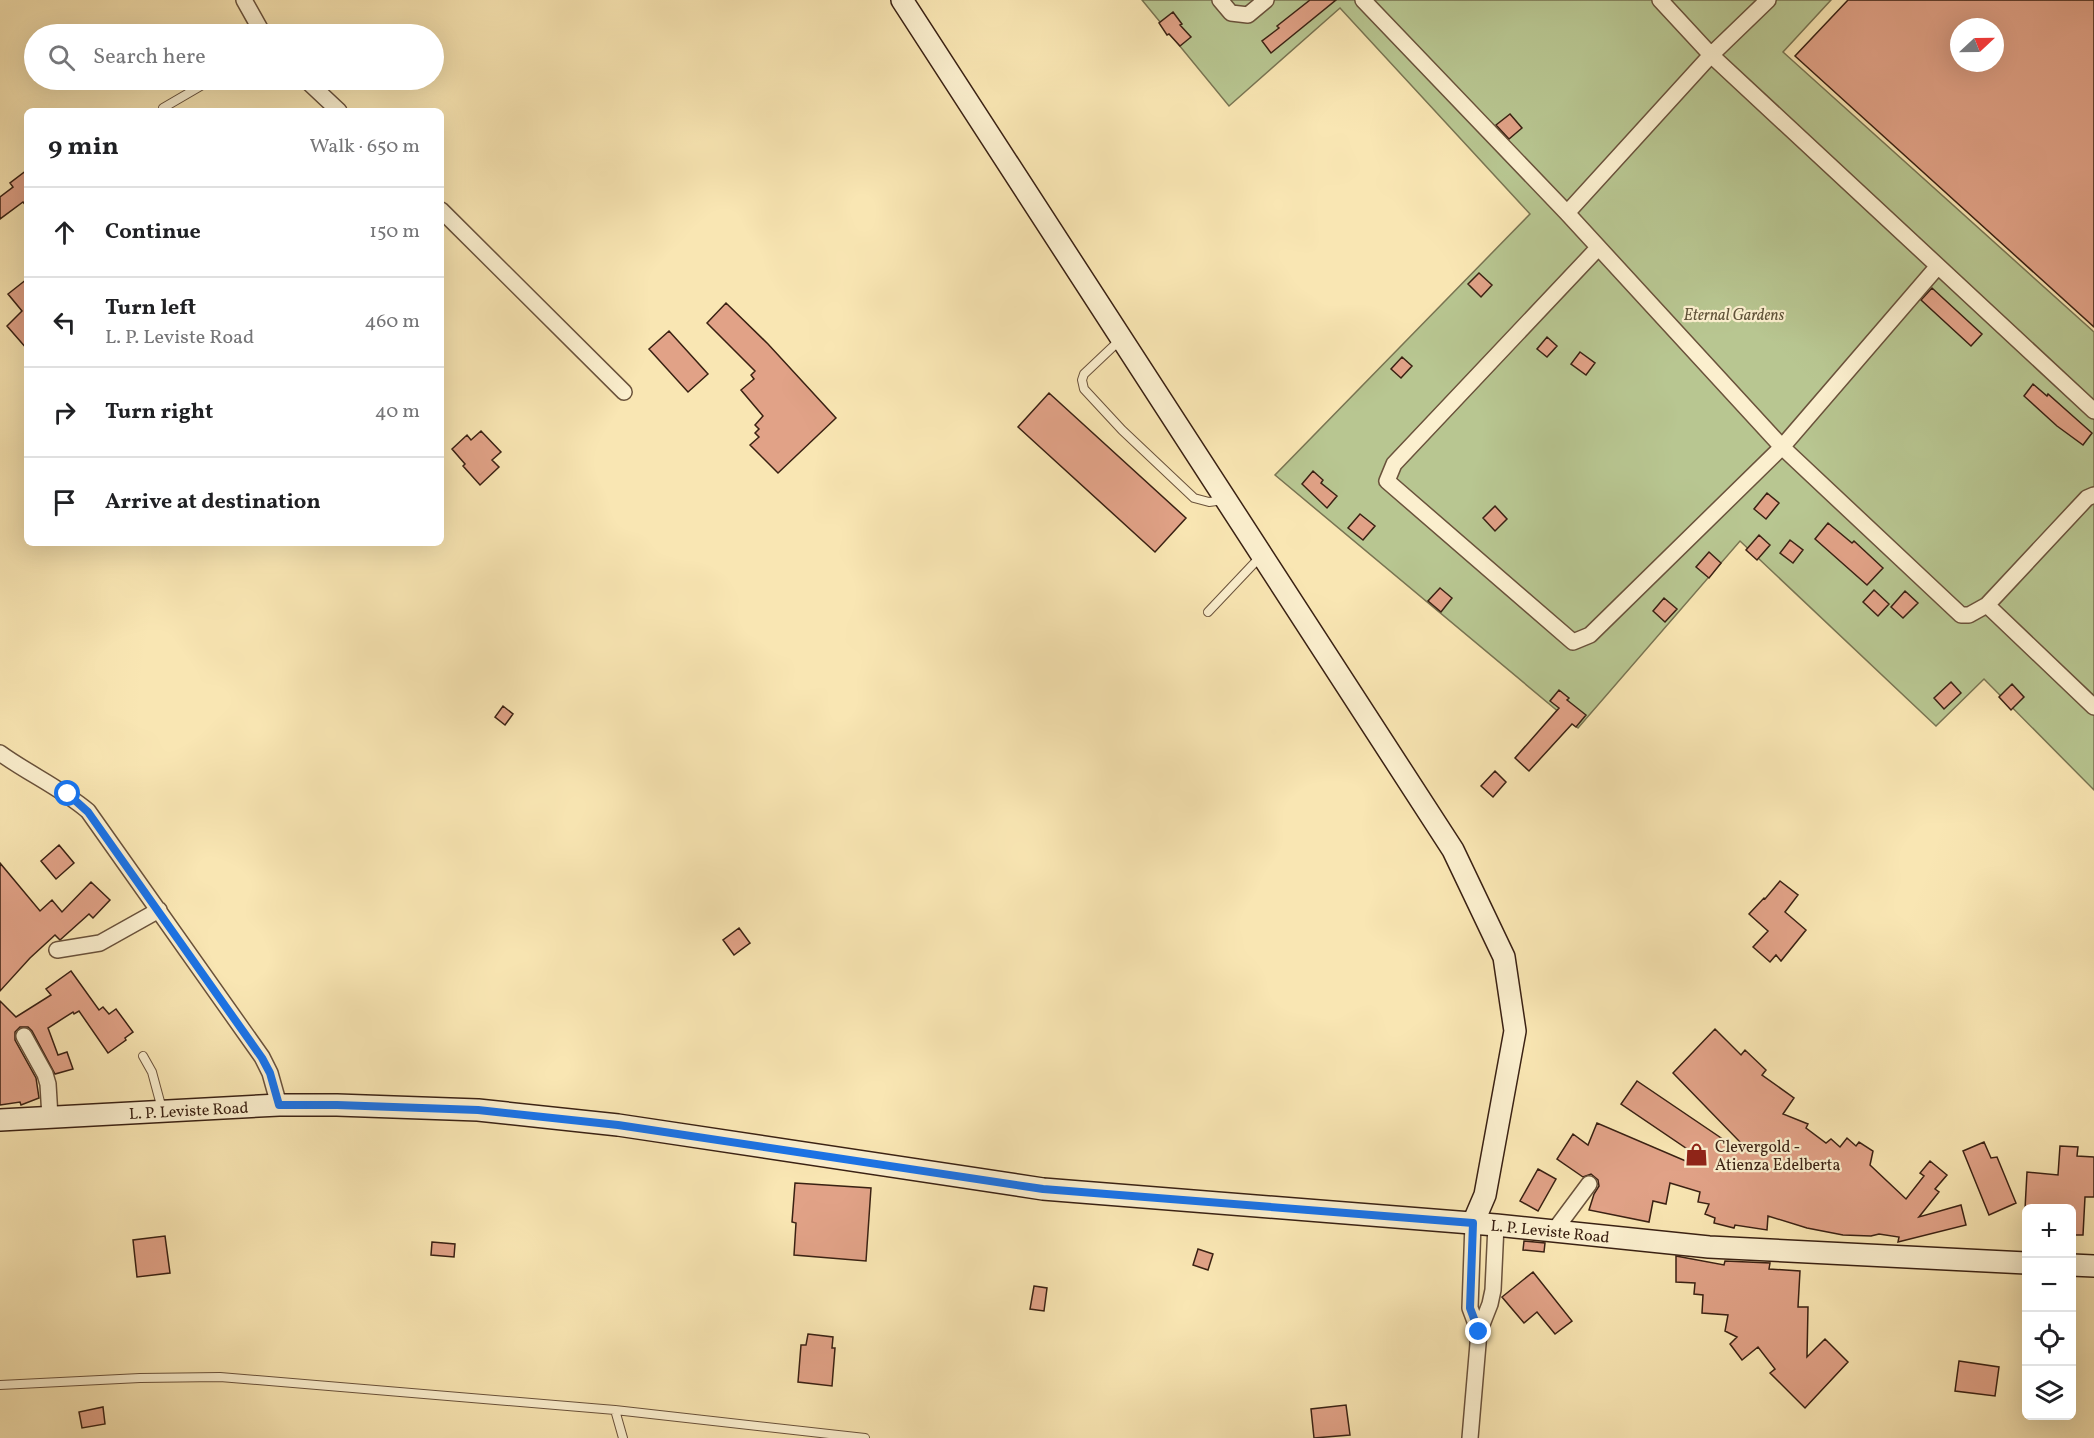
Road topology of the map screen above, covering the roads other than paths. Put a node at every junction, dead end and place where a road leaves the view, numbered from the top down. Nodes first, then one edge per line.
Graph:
1 (244, 0) edge
2 (902, 0) edge
3 (1220, 0) edge
4 (1266, 0) edge
5 (1363, 0) edge
6 (1660, 0) edge
7 (1768, 0) edge
8 (257, 24) edge
9 (1711, 55) junction
10 (194, 90) edge
11 (317, 90) edge
12 (163, 108) dead end
13 (336, 108) edge
14 (444, 213) edge
15 (1567, 213) junction
16 (1598, 248) junction
17 (1938, 266) junction
18 (1122, 338) junction
19 (624, 392) dead end
20 (2094, 411) edge
21 (1782, 447) junction
22 (2094, 495) edge
23 (1226, 499) junction
24 (1262, 555) junction
25 (1986, 605) junction
26 (1208, 612) dead end
27 (2094, 707) edge
28 (0, 753) edge
29 (159, 910) junction
30 (57, 950) dead end
31 (24, 1036) dead end
32 (143, 1056) dead end
33 (279, 1105) junction
34 (163, 1110) junction
35 (50, 1117) junction
36 (0, 1120) edge
37 (1589, 1184) dead end
38 (1485, 1195) junction
39 (1473, 1223) junction
40 (1496, 1225) junction
41 (1554, 1231) junction
42 (2022, 1263) edge
43 (2076, 1265) edge
44 (2094, 1266) edge
45 (1479, 1332) junction
46 (0, 1385) edge
47 (615, 1410) junction
48 (623, 1438) edge
49 (865, 1438) edge
50 (1470, 1438) edge

1 - 8 street
2 - 18 main road
3 - 4 street
5 - 15 street
6 - 9 street
7 - 9 street
9 - 15 street
9 - 17 street
10 - 12 lane
11 - 13 street
14 - 19 street
15 - 16 street
16 - 21 street
16 - 21 street
17 - 20 street
17 - 21 street
18 - 23 main road
18 - 23 lane
21 - 25 street
22 - 25 street
23 - 24 main road
24 - 26 lane
24 - 38 main road
25 - 27 street
28 - 29 street
29 - 30 street
29 - 33 street
31 - 35 street
32 - 34 lane
33 - 34 main road, L. P. Leviste Road
33 - 39 main road, L. P. Leviste Road
34 - 35 main road, L. P. Leviste Road
35 - 36 main road, L. P. Leviste Road
37 - 41 street
38 - 39 main road
38 - 40 main road
39 - 40 main road, L. P. Leviste Road
39 - 45 street
40 - 41 main road, L. P. Leviste Road
40 - 45 street
41 - 42 main road, L. P. Leviste Road
43 - 44 main road
45 - 50 street
46 - 47 lane
47 - 48 lane
47 - 49 lane

